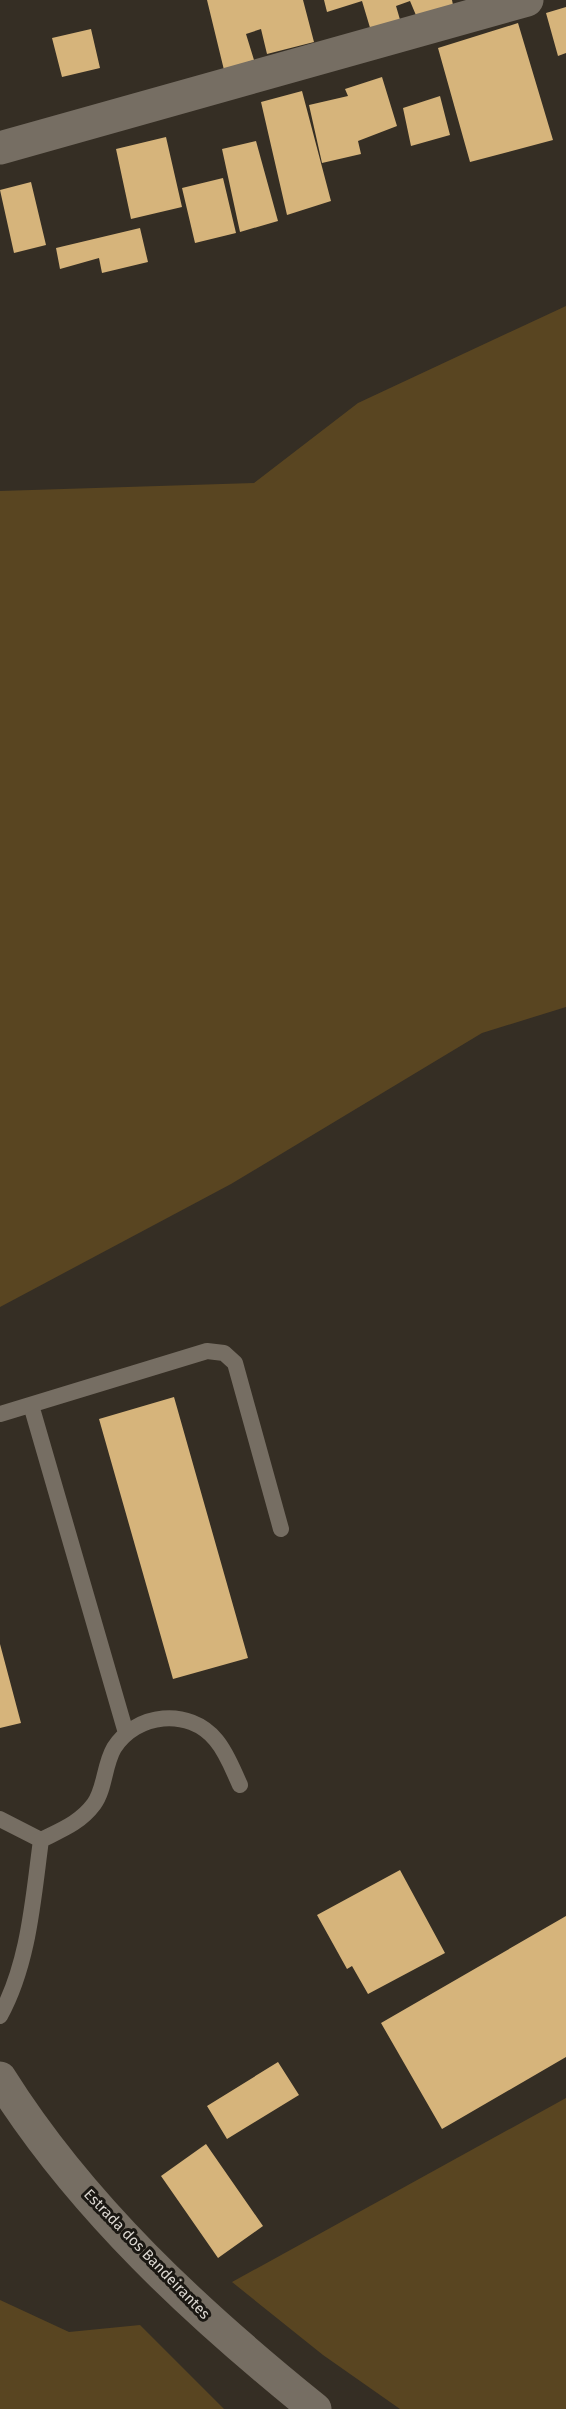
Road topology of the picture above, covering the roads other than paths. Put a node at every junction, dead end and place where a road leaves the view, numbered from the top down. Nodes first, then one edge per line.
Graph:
1 (527, 0) edge
2 (0, 148) edge
3 (31, 1405) junction
4 (0, 1414) edge
5 (281, 1529) dead end
6 (126, 1733) junction
7 (240, 1785) dead end
8 (0, 1819) edge
9 (41, 1840) junction
10 (0, 2016) edge
11 (0, 2078) edge
12 (315, 2409) edge

1 - 2 street
3 - 4 lane
3 - 5 lane
3 - 6 lane
6 - 7 lane
6 - 9 lane
8 - 9 lane
9 - 10 lane
11 - 12 street, Estrada dos Bandeirantes

